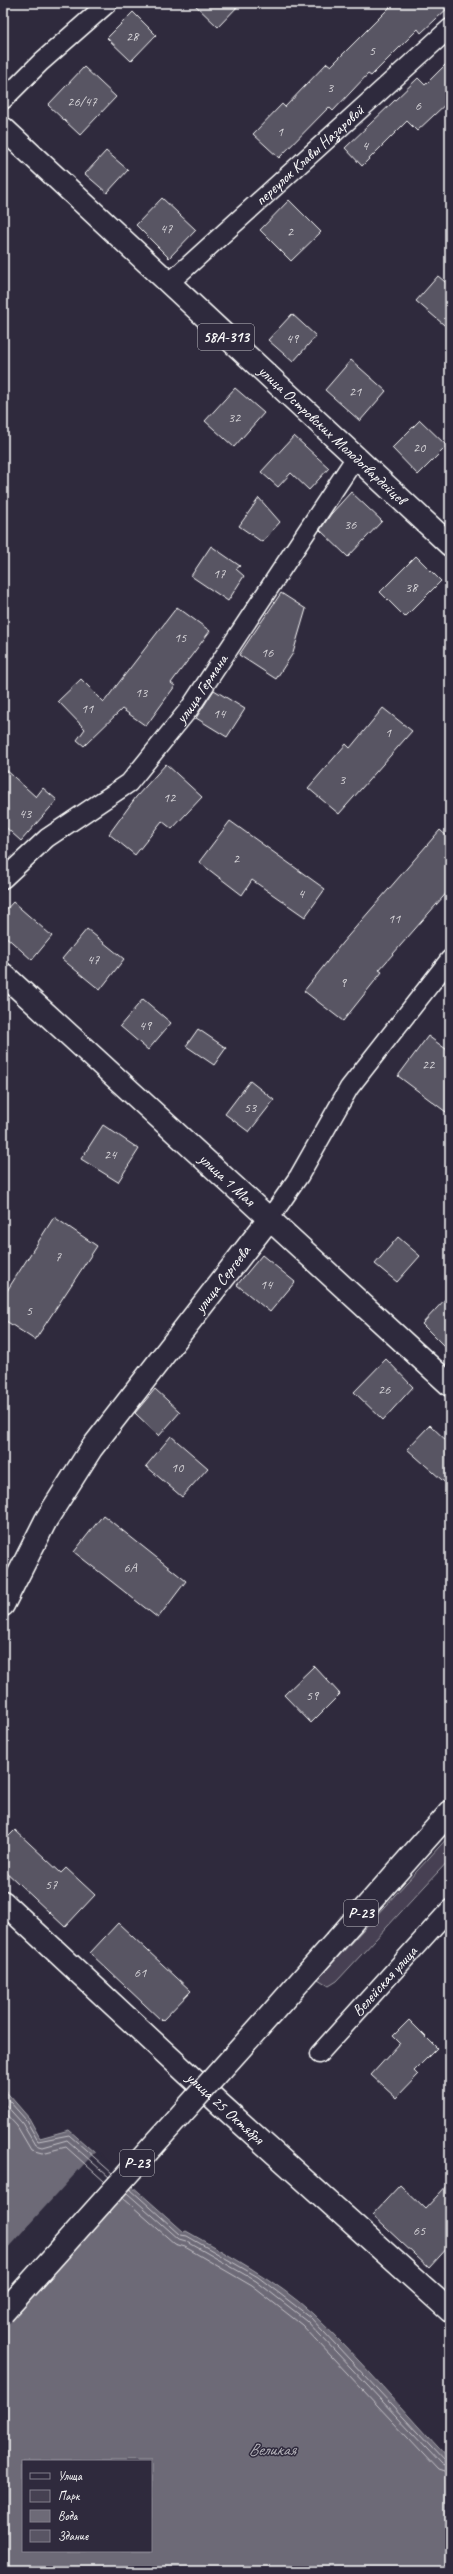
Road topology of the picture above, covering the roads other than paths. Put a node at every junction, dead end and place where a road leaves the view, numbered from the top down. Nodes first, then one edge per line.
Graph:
1 (108, 3) edge
2 (450, 28) edge
3 (3, 100) edge
4 (3, 128) edge
5 (169, 283) junction
6 (356, 457) junction
7 (450, 545) edge
8 (3, 879) edge
9 (450, 959) edge
10 (3, 974) edge
11 (270, 1218) junction
12 (450, 1385) edge
13 (3, 1605) edge
14 (450, 1812) edge
15 (3, 1902) edge
16 (450, 1909) edge
17 (319, 2054) dead end
18 (450, 2311) edge
19 (3, 2313) edge

1 - 3 street
2 - 5 street, переулок Клавы Назаровой
4 - 5 main road, улица Островских Молодогвардейцев / 58А-313
5 - 6 main road, улица Островских Молодогвардейцев / 58А-313
6 - 7 main road, улица Островских Молодогвардейцев / 58А-313
6 - 8 street, улица Германа
9 - 11 street, улица Сергеева
10 - 11 main road, улица 1 Мая
11 - 12 main road, улица 1 Мая
11 - 13 main road, улица Сергеева
14 - 19 main road, Р-23, bridge
15 - 18 main road, улица 25 Октября
16 - 17 street, Велейская улица

